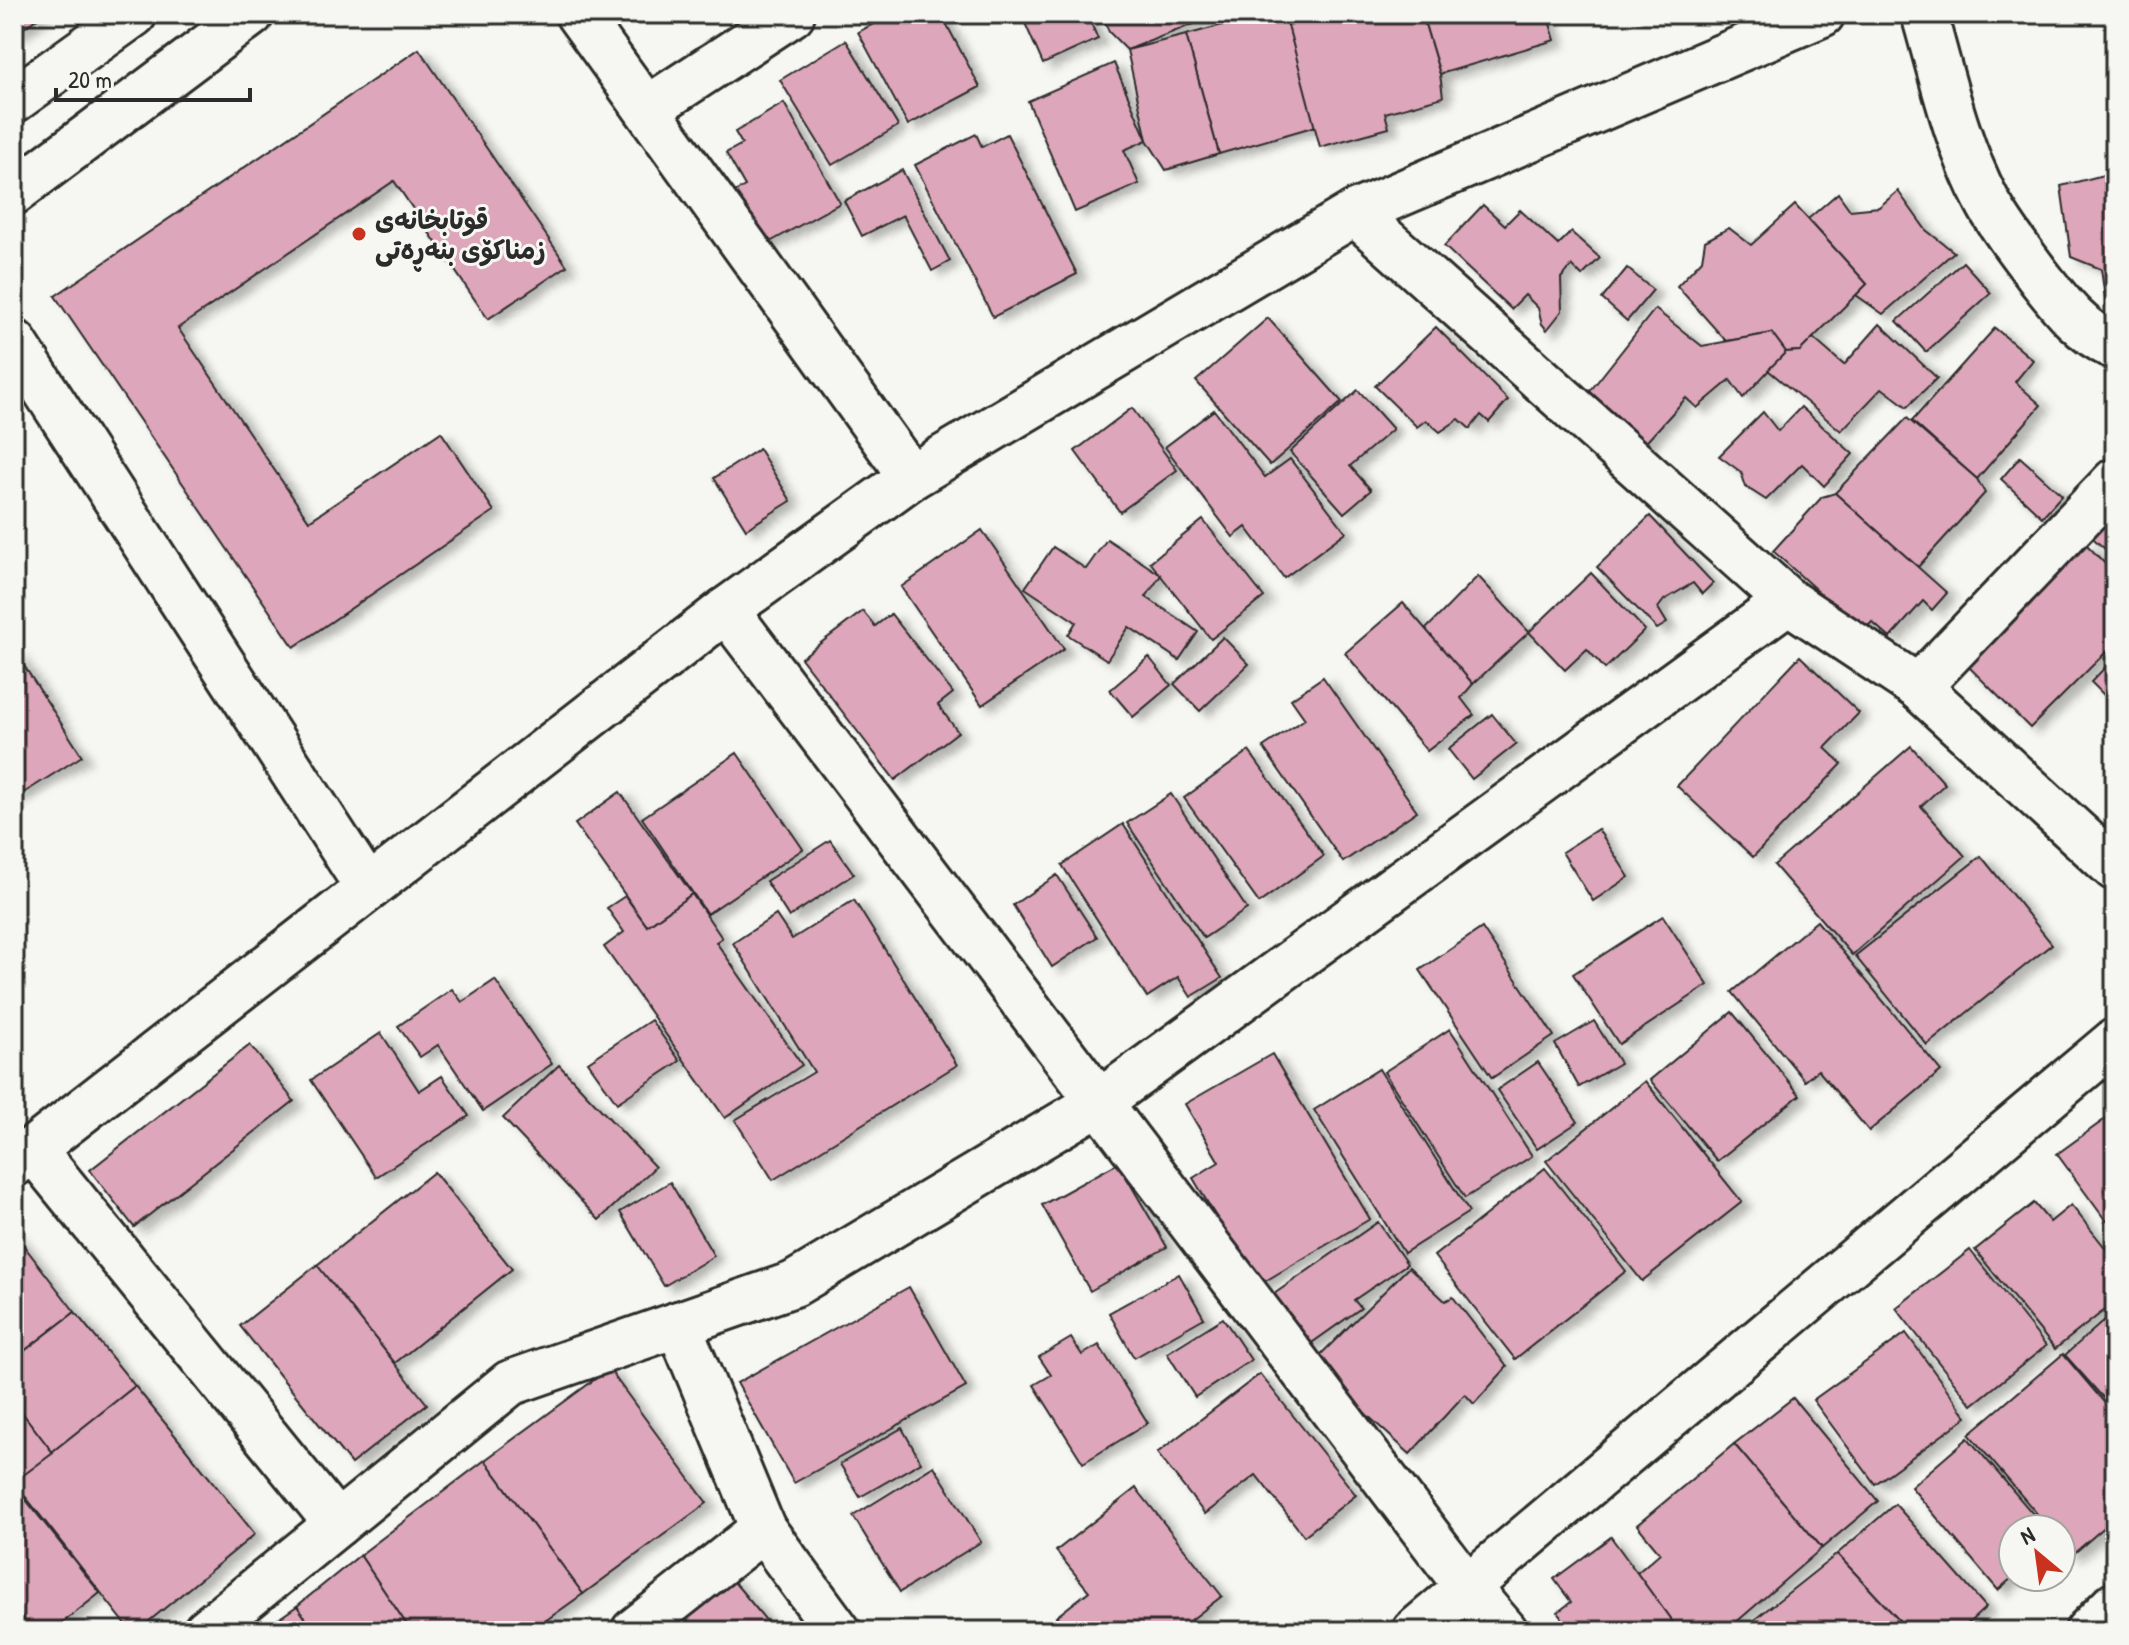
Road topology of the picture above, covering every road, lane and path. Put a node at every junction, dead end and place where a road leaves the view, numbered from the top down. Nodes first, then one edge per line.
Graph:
1 (134, 14) edge
2 (251, 14) edge
3 (578, 14) edge
4 (792, 14) edge
5 (1822, 14) edge
6 (1924, 14) edge
7 (14, 100) edge
8 (647, 109) junction
9 (14, 192) edge
10 (1355, 213) junction
11 (14, 342) edge
12 (2115, 347) edge
13 (911, 477) junction
14 (2115, 481) edge
15 (1788, 601) junction
16 (726, 610) junction
17 (1918, 687) junction
18 (2115, 868) edge
19 (368, 888) junction
20 (2115, 1041) edge
21 (1101, 1101) junction
22 (24, 1156) edge
23 (678, 1324) junction
24 (337, 1524) junction
25 (763, 1529) junction
26 (1467, 1587) junction
27 (2115, 1604) edge
28 (206, 1631) edge
29 (634, 1631) edge
30 (838, 1631) edge
31 (1415, 1631) edge
32 (1505, 1631) edge
33 (2088, 1631) edge

1 - 7 street
2 - 9 street
3 - 8 street
4 - 8 street
5 - 10 street
6 - 12 street
8 - 13 street
10 - 13 street
10 - 15 street
11 - 19 street
13 - 16 street
14 - 17 street
15 - 17 street
15 - 21 street
16 - 19 street
16 - 21 street
17 - 18 street
19 - 22 street
20 - 26 street
21 - 23 street
21 - 26 street
22 - 24 street
23 - 24 street
23 - 25 street
24 - 28 street
25 - 29 street
25 - 30 street
26 - 31 street
26 - 32 street
27 - 33 street

